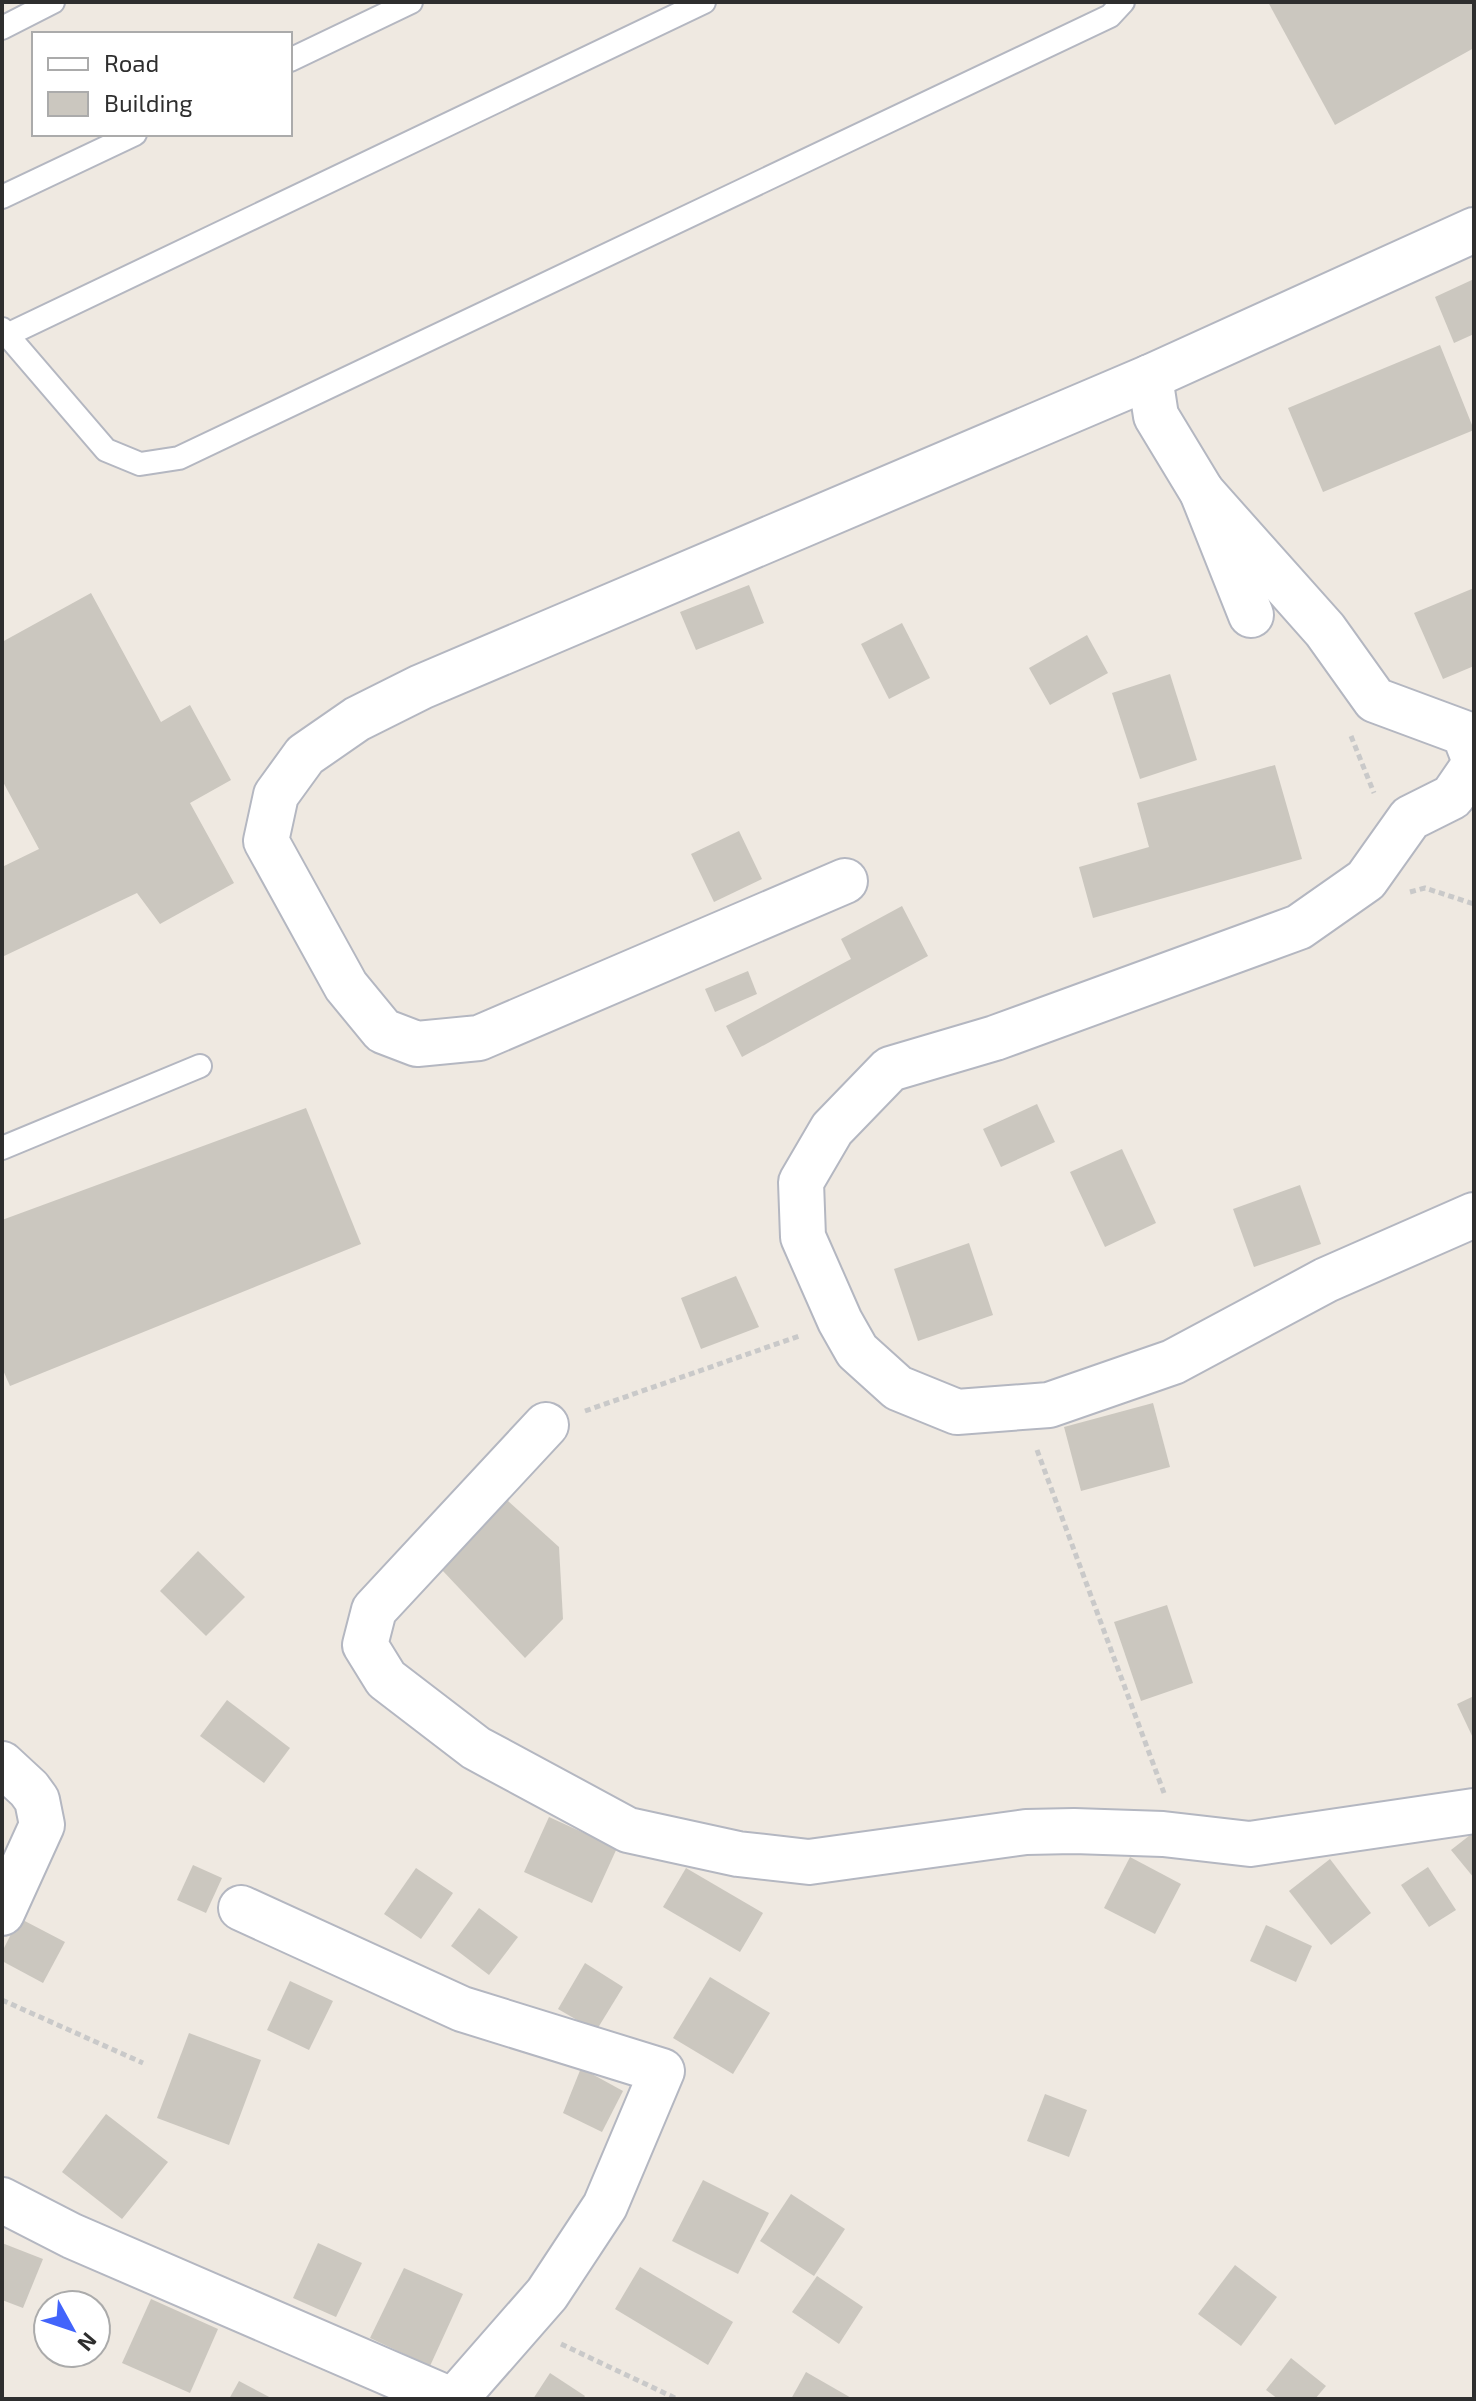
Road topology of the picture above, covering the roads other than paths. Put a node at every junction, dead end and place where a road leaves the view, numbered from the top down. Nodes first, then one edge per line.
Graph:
1 (53, 2) edge
2 (411, 2) edge
3 (704, 2) edge
4 (1123, 2) edge
5 (2, 28) edge
6 (292, 59) edge
7 (131, 136) edge
8 (2, 197) edge
9 (1474, 230) edge
10 (4, 332) edge
11 (1150, 377) junction
12 (1202, 492) junction
13 (1251, 615) dead end
14 (1474, 762) edge
15 (845, 881) dead end
16 (200, 1066) dead end
17 (2, 1148) edge
18 (1474, 1215) edge
19 (546, 1425) road end
20 (2, 1764) edge
21 (1474, 1811) edge
22 (241, 1908) dead end
23 (2, 1913) edge
24 (2, 2200) edge
25 (452, 2399) edge

1 - 5 lane
2 - 6 lane
3 - 10 lane
4 - 10 lane
7 - 8 lane
9 - 11 street
11 - 12 street
11 - 15 street
12 - 13 street
12 - 14 street
14 - 18 street
16 - 17 lane
19 - 21 street
20 - 23 street
22 - 25 street
24 - 25 street

